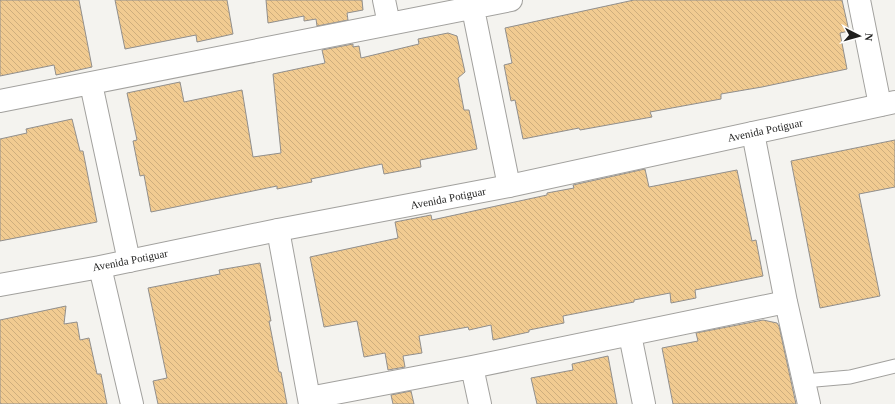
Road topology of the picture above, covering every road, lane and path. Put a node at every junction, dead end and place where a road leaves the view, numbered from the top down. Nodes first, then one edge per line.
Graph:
1 (384, 0) edge
2 (511, 0) edge
3 (859, 0) edge
4 (473, 9) junction
5 (388, 24) junction
6 (91, 84) junction
7 (0, 101) edge
8 (888, 104) edge
9 (753, 132) junction
10 (509, 186) junction
11 (278, 230) junction
12 (129, 261) junction
13 (100, 267) junction
14 (0, 285) edge
15 (786, 302) junction
16 (630, 335) junction
17 (895, 366) edge
18 (472, 367) junction
19 (804, 381) junction
20 (310, 401) edge
21 (132, 404) edge
22 (480, 404) edge
23 (644, 404) edge
24 (809, 404) edge

1 - 5 street
2 - 4 street
3 - 8 street
4 - 5 street
4 - 10 street
5 - 6 street
6 - 7 street
6 - 12 street
8 - 9 street, Avenida Potiguar
9 - 10 street, Avenida Potiguar
9 - 15 street
10 - 11 street, Avenida Potiguar
11 - 12 street, Avenida Potiguar
11 - 20 street
12 - 13 street, Avenida Potiguar
13 - 14 street, Avenida Potiguar
13 - 21 street
15 - 16 street
15 - 19 street
16 - 18 street
16 - 23 street
17 - 19 lane
18 - 20 street
18 - 22 street
19 - 24 street

